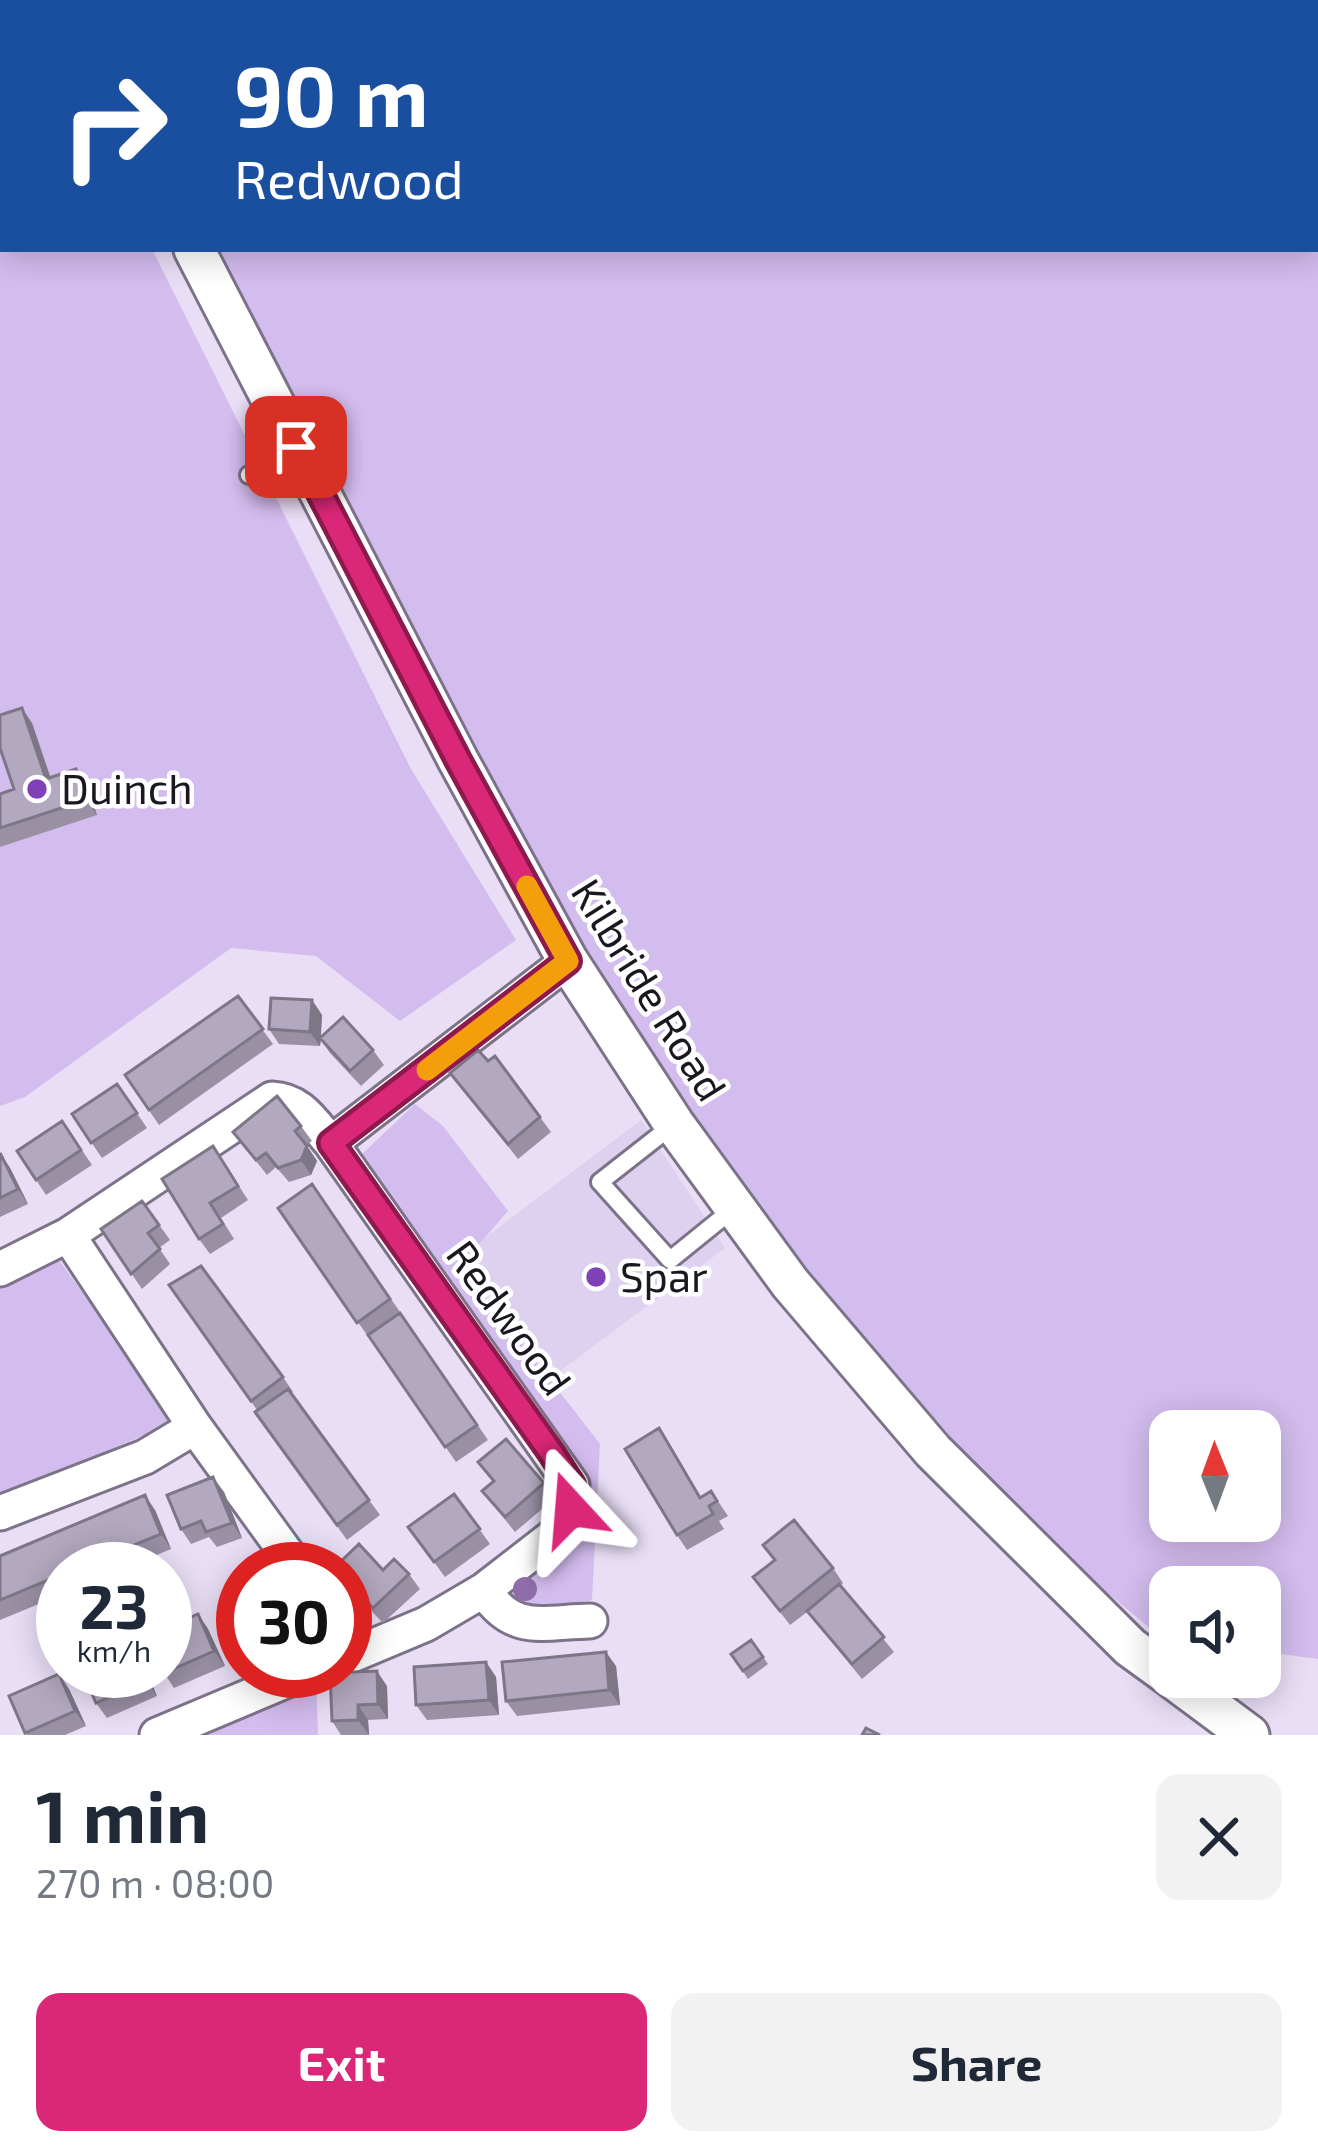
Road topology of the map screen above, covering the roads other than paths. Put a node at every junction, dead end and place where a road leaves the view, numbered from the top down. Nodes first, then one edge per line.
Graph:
1 (196, 252) edge
2 (296, 447) junction
3 (249, 475) dead end
4 (568, 961) junction
5 (674, 1124) junction
6 (331, 1143) junction
7 (733, 1209) junction
8 (68, 1235) junction
9 (0, 1269) edge
10 (195, 1427) junction
11 (0, 1513) edge
12 (278, 1542) edge
13 (484, 1590) junction
14 (590, 1621) dead end
15 (372, 1643) edge
16 (1149, 1661) edge
17 (245, 1698) edge
18 (1200, 1698) edge
19 (157, 1735) edge
20 (1250, 1735) edge

1 - 2 street, Kilbride Road
2 - 3 lane
2 - 4 street, Kilbride Road
4 - 5 street, Kilbride Road
4 - 6 street
5 - 7 street, Kilbride Road
5 - 7 lane
6 - 8 street, Redwood
6 - 13 street, Redwood
7 - 16 street, Kilbride Road
8 - 9 street, Redwood
8 - 10 street
10 - 11 street
10 - 12 street
13 - 14 street
13 - 15 street, Redwood
17 - 19 street
18 - 20 street, Kilbride Road

